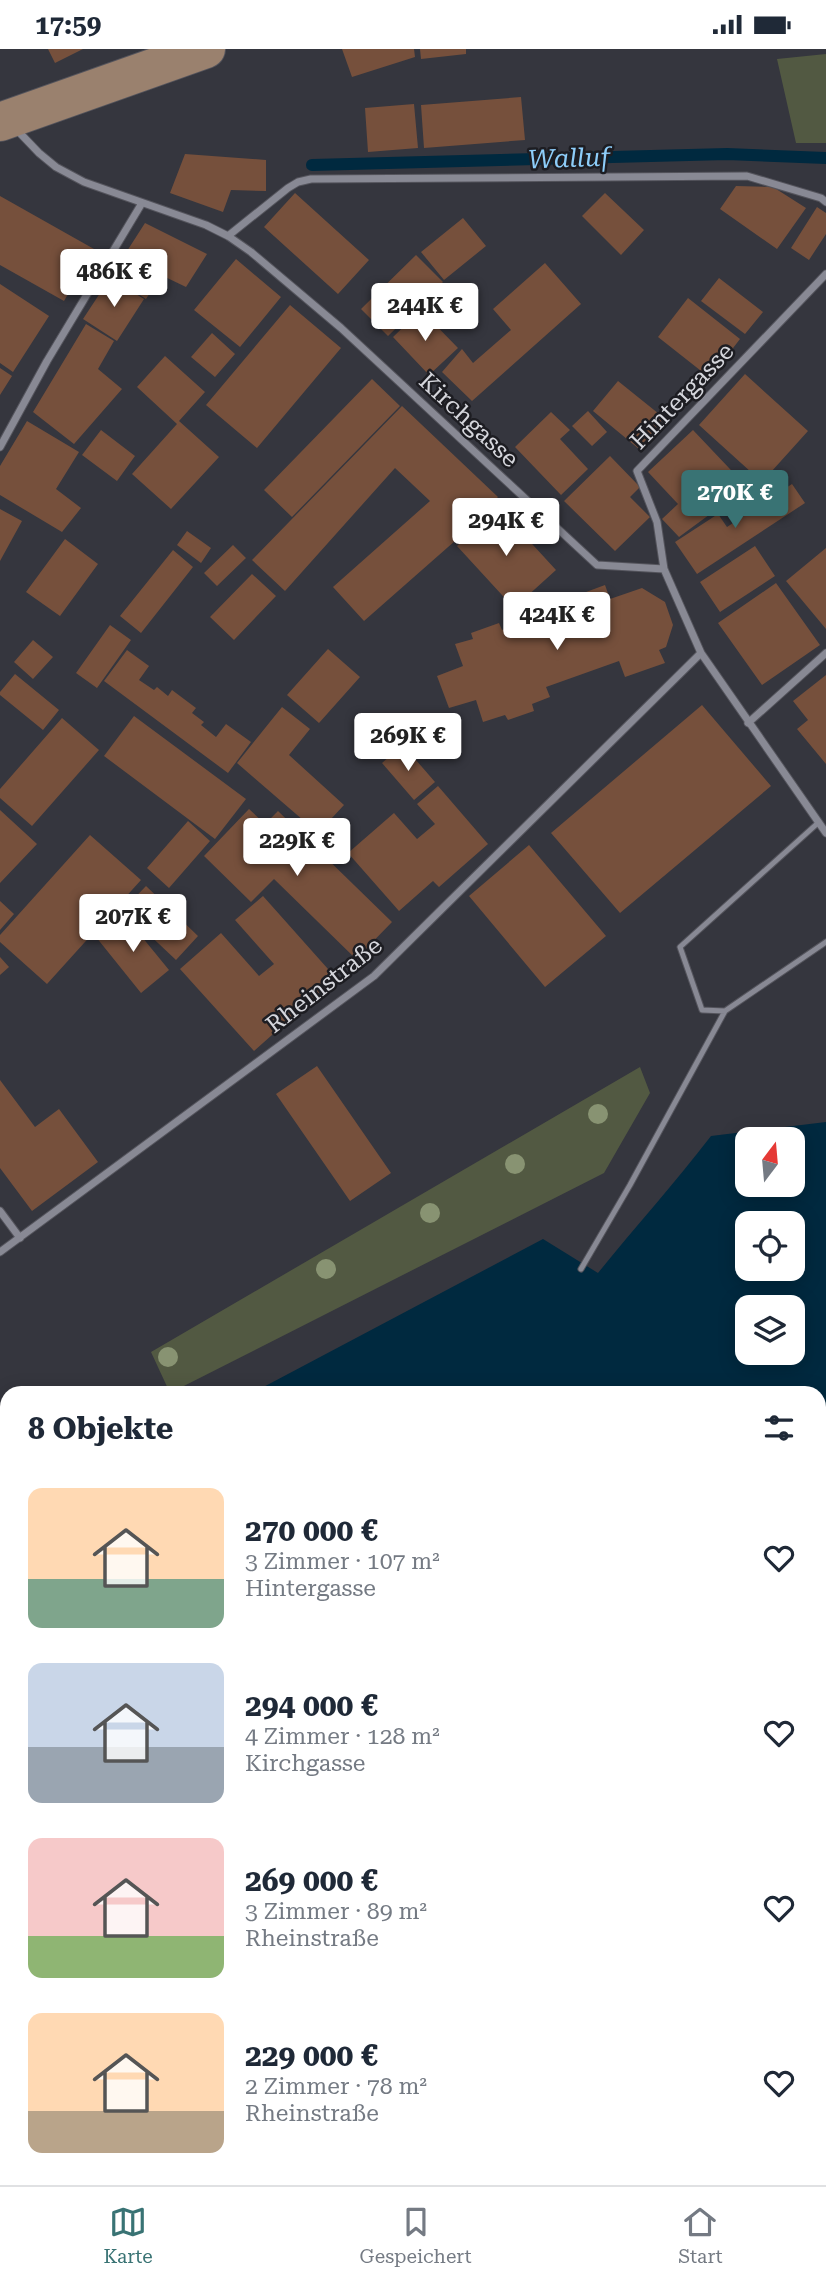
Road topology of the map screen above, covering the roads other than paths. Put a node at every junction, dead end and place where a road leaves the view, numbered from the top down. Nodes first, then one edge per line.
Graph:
1 (206, 49) edge
2 (4, 121) edge
3 (826, 202) edge
4 (142, 203) junction
5 (228, 236) junction
6 (826, 274) edge
7 (0, 447) edge
8 (664, 569) junction
9 (701, 653) junction
10 (826, 653) edge
11 (748, 723) junction
12 (822, 819) edge
13 (826, 833) edge
14 (826, 942) edge
15 (725, 1010) junction
16 (0, 1211) edge
17 (20, 1238) junction
18 (0, 1252) edge
19 (581, 1269) dead end

1 - 2 street
2 - 4 street, Kirchgasse
3 - 5 street
4 - 5 street, Kirchgasse
4 - 7 street
5 - 8 street, Kirchgasse
6 - 8 street, Hintergasse
8 - 9 street
9 - 11 street
9 - 17 street, Rheinstraße
10 - 11 street
11 - 12 street
12 - 13 street
12 - 15 lane
14 - 15 lane
15 - 19 lane
16 - 17 street
17 - 18 street, Rheinstraße

